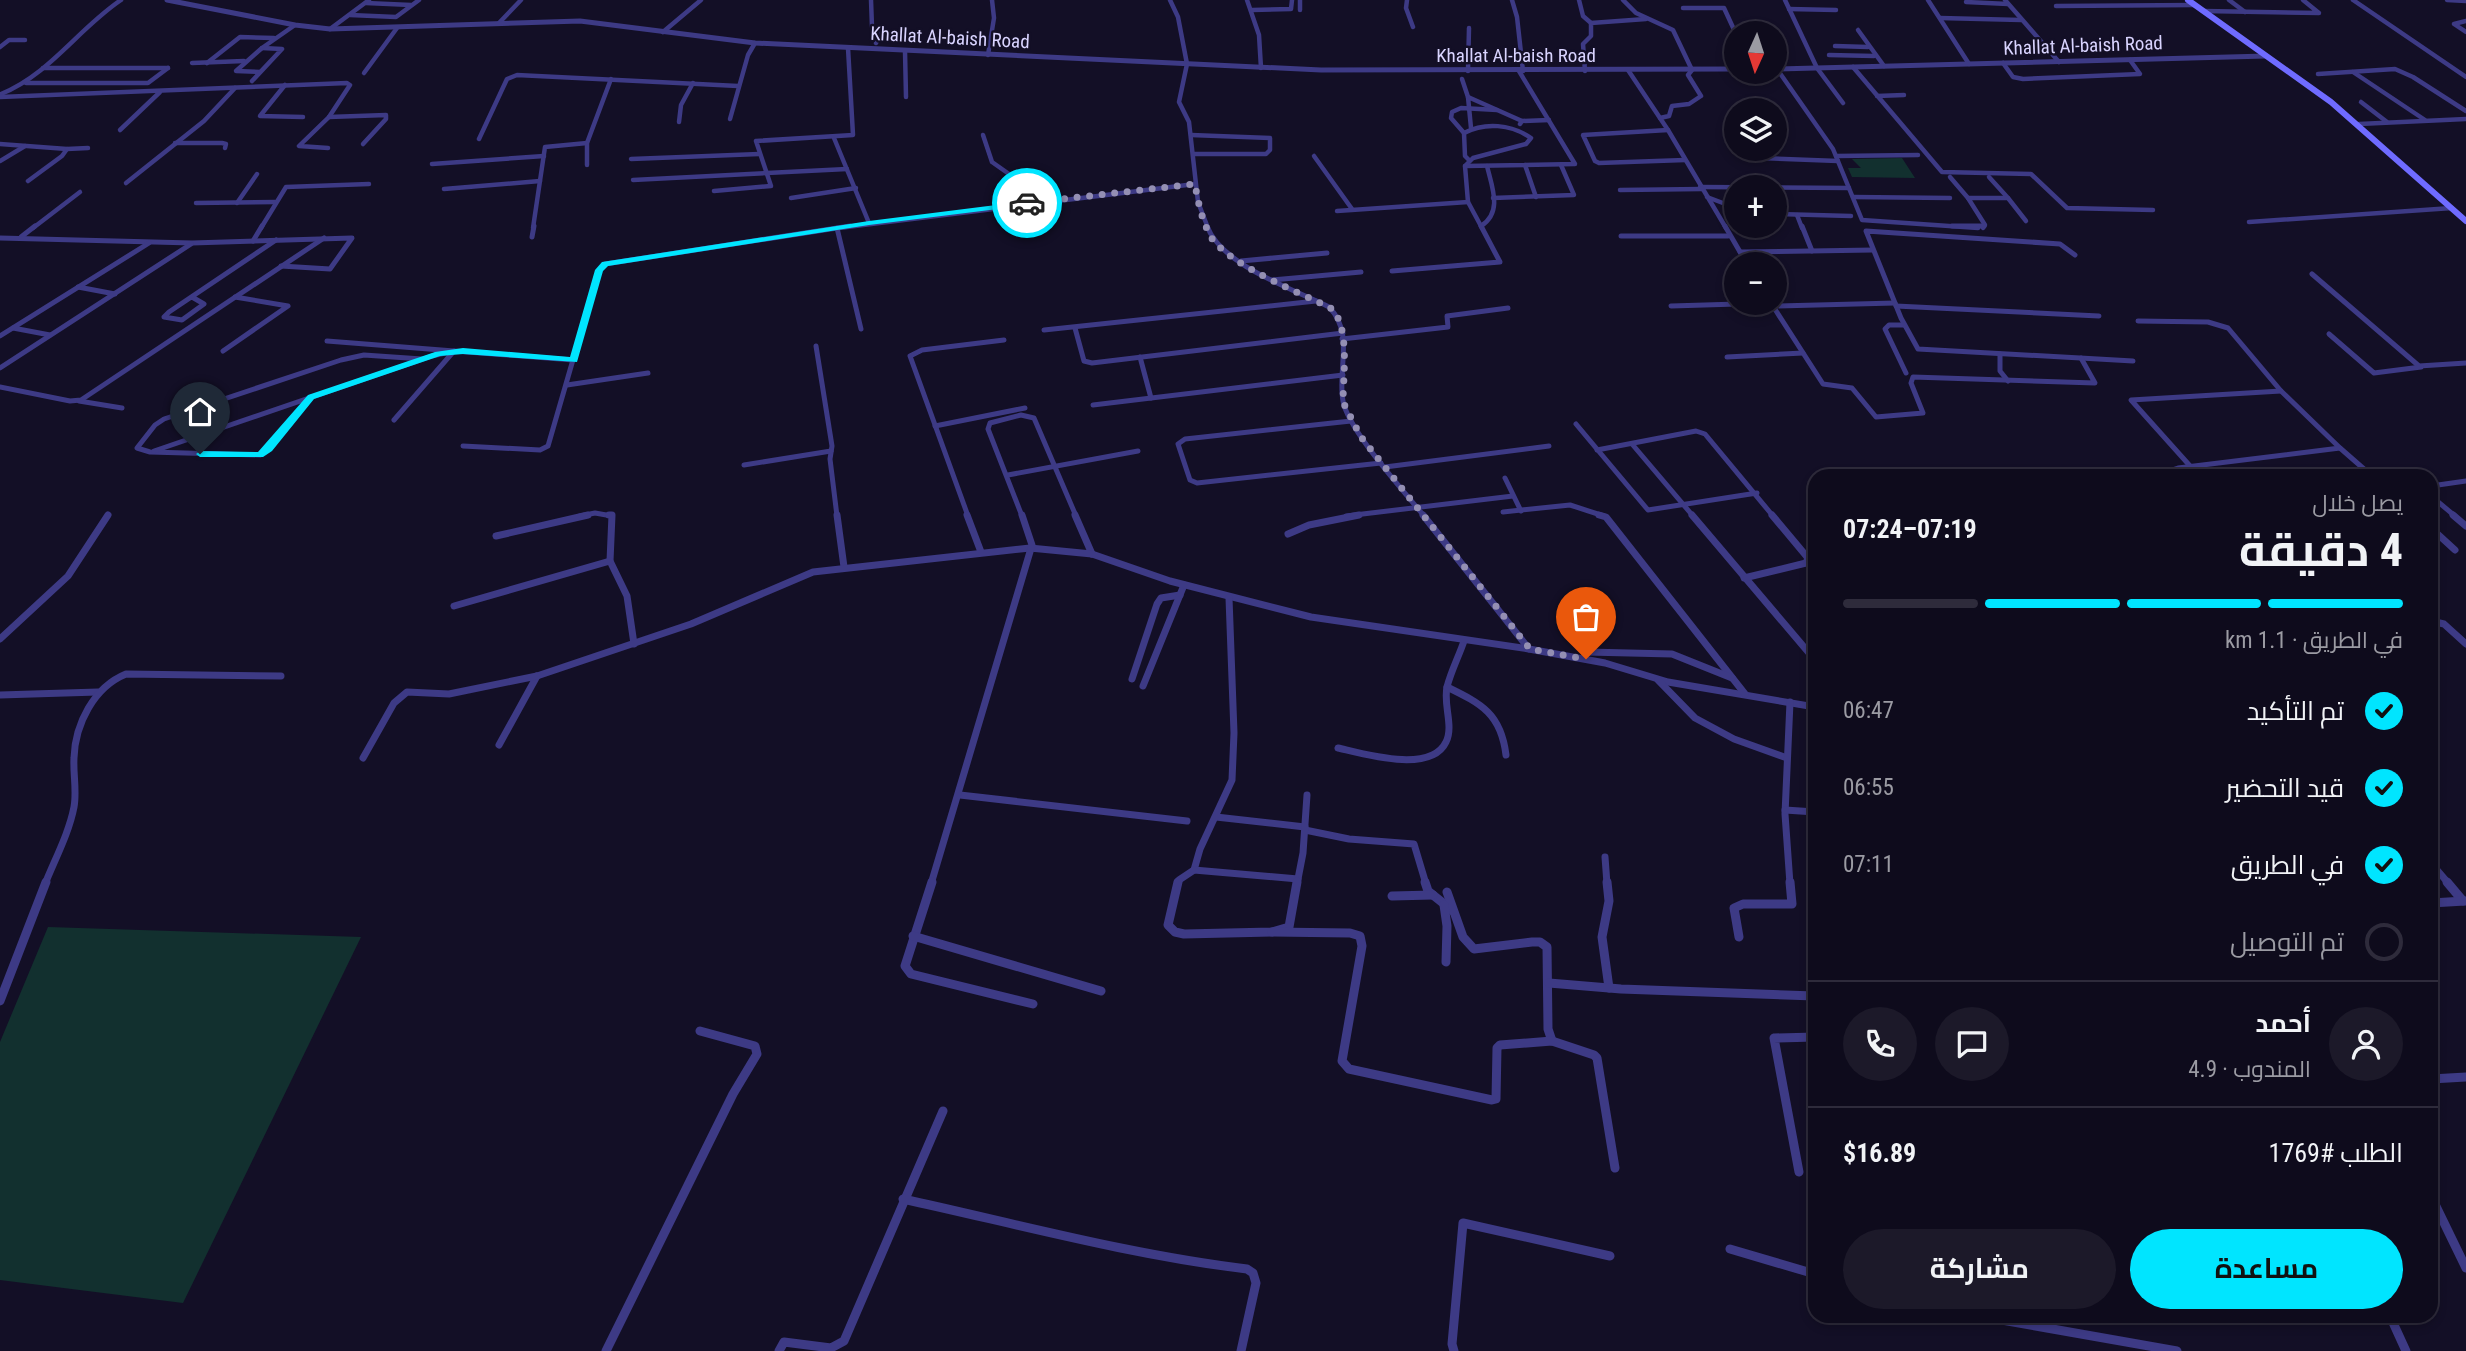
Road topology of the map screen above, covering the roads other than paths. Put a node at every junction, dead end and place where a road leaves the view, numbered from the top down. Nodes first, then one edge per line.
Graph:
1 (121, 0) edge
2 (167, 0) edge
3 (419, 0) edge
4 (521, 0) edge
5 (701, 0) edge
6 (871, 0) edge
7 (992, 0) edge
8 (1170, 0) edge
9 (1247, 0) edge
10 (1292, 0) edge
11 (1300, 0) edge
12 (1407, 0) edge
13 (1512, 0) edge
14 (1579, 0) edge
15 (1623, 0) edge
16 (1785, 0) edge
17 (1928, 0) edge
18 (2188, 0) edge
19 (2229, 0) edge
20 (2303, 0) edge
21 (2353, 0) edge
22 (2447, 0) edge
23 (368, 1) edge
24 (2466, 1) edge
25 (1966, 2) dead end
26 (2006, 2) edge
27 (412, 5) junction
28 (2195, 5) junction
29 (2056, 6) dead end
30 (1683, 8) dead end
31 (1789, 9) junction
32 (1252, 10) junction
33 (1300, 10) dead end
34 (1816, 10) junction
35 (1836, 10) dead end
36 (2204, 11) junction
37 (2246, 12) junction
38 (349, 15) junction
39 (1820, 17) dead end
40 (1650, 18) junction
41 (1940, 18) junction
42 (2021, 20) junction
43 (1730, 21) edge
44 (2466, 21) edge
45 (499, 23) junction
46 (1591, 23) junction
47 (295, 25) junction
48 (1413, 27) dead end
49 (397, 28) junction
50 (1469, 28) dead end
51 (330, 29) junction
52 (1858, 30) dead end
53 (663, 32) junction
54 (2466, 32) edge
55 (274, 38) junction
56 (25, 40) dead end
57 (755, 43) junction
58 (874, 46) junction
59 (1835, 46) dead end
60 (0, 47) edge
61 (1868, 47) junction
62 (262, 48) junction
63 (848, 48) junction
64 (905, 51) junction
65 (988, 55) junction
66 (1829, 55) dead end
67 (2266, 56) junction
68 (1874, 57) junction
69 (2130, 60) junction
70 (245, 61) junction
71 (207, 62) junction
72 (2059, 62) junction
73 (192, 63) dead end
74 (2003, 63) junction
75 (1187, 64) junction
76 (1969, 64) junction
77 (1884, 66) junction
78 (1853, 67) junction
79 (43, 68) junction
80 (1262, 68) junction
81 (1817, 68) junction
82 (1724, 69) edge
83 (1787, 69) edge
84 (1628, 70) junction
85 (1692, 70) junction
86 (1468, 71) junction
87 (1521, 71) junction
88 (1585, 71) junction
89 (2353, 71) junction
90 (260, 72) junction
91 (364, 73) dead end
92 (2318, 74) dead end
93 (2466, 77) edge
94 (611, 79) junction
95 (1462, 79) dead end
96 (252, 81) dead end
97 (26, 83) junction
98 (694, 83) junction
99 (1786, 84) edge
100 (285, 85) junction
101 (738, 86) junction
102 (236, 87) junction
103 (17, 89) junction
104 (161, 91) junction
105 (0, 95) edge
106 (1904, 95) dead end
107 (1877, 96) junction
108 (13, 97) junction
109 (906, 97) dead end
110 (1468, 97) junction
111 (2361, 102) dead end
112 (1843, 103) dead end
113 (1469, 109) junction
114 (1497, 110) junction
115 (2466, 111) edge
116 (303, 117) dead end
117 (328, 117) junction
118 (1660, 118) junction
119 (730, 119) dead end
120 (2466, 119) edge
121 (1549, 120) junction
122 (1522, 121) junction
123 (2425, 121) junction
124 (678, 122) dead end
125 (2388, 122) junction
126 (2358, 124) junction
127 (1471, 128) junction
128 (1520, 128) junction
129 (120, 130) dead end
130 (1668, 131) junction
131 (1464, 133) junction
132 (984, 135) dead end
133 (1191, 135) junction
134 (834, 138) junction
135 (479, 139) dead end
136 (174, 143) junction
137 (587, 143) junction
138 (0, 144) edge
139 (363, 144) dead end
140 (26, 145) junction
141 (88, 148) dead end
142 (225, 148) dead end
143 (328, 148) dead end
144 (66, 149) junction
145 (759, 154) junction
146 (1194, 154) junction
147 (1918, 155) dead end
148 (544, 156) junction
149 (1314, 156) dead end
150 (1787, 158) edge
151 (1837, 158) junction
152 (631, 159) dead end
153 (1685, 160) junction
154 (0, 161) edge
155 (1467, 163) junction
156 (432, 164) dead end
157 (586, 164) dead end
158 (1525, 165) junction
159 (1561, 165) junction
160 (1487, 166) junction
161 (847, 169) junction
162 (766, 173) junction
163 (257, 174) dead end
164 (1950, 177) dead end
165 (1989, 177) dead end
166 (633, 180) dead end
167 (29, 181) dead end
168 (540, 181) junction
169 (126, 183) dead end
170 (369, 184) dead end
171 (1195, 184) junction
172 (856, 188) junction
173 (1701, 188) junction
174 (1849, 188) junction
175 (444, 189) dead end
176 (1620, 190) dead end
177 (80, 191) dead end
178 (714, 191) dead end
179 (1536, 197) junction
180 (1707, 197) junction
181 (1853, 197) junction
182 (791, 198) dead end
183 (1493, 198) junction
184 (1950, 198) dead end
185 (1968, 198) junction
186 (2008, 198) junction
187 (275, 202) junction
188 (1468, 202) junction
189 (196, 203) dead end
190 (237, 203) junction
191 (1724, 203) edge
192 (1009, 206) junction
193 (2452, 208) junction
194 (1352, 209) junction
195 (2153, 210) dead end
196 (1337, 211) dead end
197 (1787, 215) edge
198 (1797, 215) junction
199 (1851, 216) dead end
200 (1862, 220) junction
201 (2026, 221) dead end
202 (2466, 221) edge
203 (2249, 222) dead end
204 (869, 223) junction
205 (1481, 226) junction
206 (837, 228) junction
207 (1724, 229) edge
208 (1866, 231) junction
209 (1621, 236) dead end
210 (1724, 236) edge
211 (325, 237) junction
212 (532, 237) dead end
213 (20, 238) junction
214 (1730, 238) edge
215 (2, 239) edge
216 (276, 240) junction
217 (253, 241) junction
218 (149, 243) junction
219 (192, 243) junction
220 (1873, 250) junction
221 (1812, 251) junction
222 (1740, 252) joint
223 (1327, 253) dead end
224 (2075, 255) dead end
225 (1241, 261) junction
226 (281, 266) junction
227 (1392, 271) dead end
228 (1361, 272) dead end
229 (2312, 274) dead end
230 (1271, 280) junction
231 (78, 287) junction
232 (116, 294) junction
233 (192, 297) junction
234 (234, 297) junction
235 (1317, 301) junction
236 (1787, 304) edge
237 (1896, 304) junction
238 (1724, 305) edge
239 (1671, 306) dead end
240 (1508, 308) dead end
241 (1778, 315) edge
242 (2099, 316) dead end
243 (2138, 321) dead end
244 (1904, 325) junction
245 (13, 328) junction
246 (1075, 328) junction
247 (861, 330) dead end
248 (1044, 330) dead end
249 (2329, 334) dead end
250 (50, 335) junction
251 (0, 336) edge
252 (1343, 336) junction
253 (1004, 340) dead end
254 (327, 341) dead end
255 (816, 346) dead end
256 (223, 351) dead end
257 (454, 351) junction
258 (1803, 353) junction
259 (2000, 354) junction
260 (1727, 357) dead end
261 (1140, 358) junction
262 (2081, 358) junction
263 (422, 359) junction
264 (573, 360) junction
265 (2133, 361) dead end
266 (2466, 363) edge
267 (2421, 367) junction
268 (0, 368) edge
269 (648, 373) dead end
270 (1906, 373) dead end
271 (1343, 375) junction
272 (2008, 381) junction
273 (567, 385) junction
274 (0, 387) edge
275 (2281, 391) junction
276 (311, 397) junction
277 (1151, 398) junction
278 (79, 401) junction
279 (1093, 405) dead end
280 (122, 408) dead end
281 (1025, 408) dead end
282 (394, 420) dead end
283 (1351, 421) junction
284 (1576, 424) dead end
285 (935, 426) junction
286 (1632, 444) junction
287 (463, 446) dead end
288 (1549, 446) dead end
289 (2340, 447) junction
290 (1138, 450) dead end
291 (1597, 450) junction
292 (831, 451) junction
293 (150, 452) junction
294 (744, 465) dead end
295 (1054, 465) junction
296 (1383, 465) junction
297 (2191, 467) junction
298 (2178, 469) edge
299 (2364, 469) edge
300 (1008, 475) junction
301 (1505, 478) dead end
302 (2466, 481) edge
303 (2438, 485) edge
304 (1757, 493) junction
305 (1513, 496) junction
306 (2438, 502) edge
307 (1683, 505) junction
308 (1415, 506) junction
309 (1521, 511) junction
310 (1503, 512) dead end
311 (108, 515) dead end
312 (2466, 526) edge
313 (1288, 534) dead end
314 (2438, 534) edge
315 (496, 536) dead end
316 (1030, 548) junction
317 (2455, 550) dead end
318 (981, 552) junction
319 (1092, 554) junction
320 (610, 561) junction
321 (844, 567) junction
322 (1744, 578) junction
323 (1184, 585) junction
324 (1180, 595) junction
325 (1229, 597) junction
326 (454, 606) dead end
327 (2438, 623) edge
328 (0, 639) edge
329 (1464, 641) junction
330 (634, 644) junction
331 (2466, 644) edge
332 (1530, 649) junction
333 (1587, 652) dead end
334 (1808, 652) edge
335 (281, 676) dead end
336 (537, 676) junction
337 (1733, 678) junction
338 (1132, 679) dead end
339 (1658, 680) junction
340 (1143, 686) dead end
341 (1447, 687) junction
342 (98, 692) junction
343 (0, 695) edge
344 (1746, 695) junction
345 (1790, 702) junction
346 (1808, 705) edge
347 (499, 745) dead end
348 (1338, 748) dead end
349 (1506, 755) dead end
350 (363, 758) dead end
351 (1787, 758) junction
352 (960, 794) junction
353 (1307, 794) dead end
354 (1785, 810) junction
355 (1808, 812) edge
356 (1216, 817) junction
357 (1187, 821) dead end
358 (1305, 828) junction
359 (1605, 857) dead end
360 (1194, 870) junction
361 (2438, 871) edge
362 (1298, 879) junction
363 (1447, 892) dead end
364 (1433, 895) junction
365 (1392, 896) dead end
366 (2464, 901) edge
367 (2438, 903) edge
368 (1444, 904) junction
369 (1454, 912) junction
370 (1272, 933) junction
371 (913, 936) junction
372 (1739, 937) dead end
373 (1446, 962) dead end
374 (1549, 983) junction
375 (1609, 988) junction
376 (1101, 991) dead end
377 (1808, 996) edge
378 (0, 1001) edge
379 (1033, 1003) dead end
380 (699, 1031) dead end
381 (1808, 1037) edge
382 (1552, 1041) junction
383 (2466, 1077) edge
384 (2438, 1079) edge
385 (943, 1111) dead end
386 (1615, 1168) dead end
387 (1799, 1172) dead end
388 (903, 1199) junction
389 (2438, 1210) edge
390 (1730, 1249) dead end
391 (1610, 1256) dead end
392 (2466, 1268) edge
393 (1808, 1272) edge
394 (2020, 1323) edge
395 (2392, 1323) edge
396 (2115, 1339) junction
397 (606, 1351) edge
398 (779, 1351) edge
399 (1241, 1351) edge
400 (1454, 1351) edge
401 (2118, 1351) edge
402 (2178, 1351) edge
403 (2406, 1351) edge

1 - 79 street
2 - 47 street, Khallat Al-baish Road
3 - 27 street
4 - 45 street
5 - 53 street
6 - 58 street
7 - 65 street
8 - 75 street
9 - 32 street
10 - 32 street
11 - 33 street
12 - 48 street
13 - 87 street
14 - 46 street
15 - 40 street
16 - 31 street
17 - 41 street
18 - 28 main road
19 - 37 street
20 - 37 street
21 - 93 street
22 - 24 street
23 - 27 street
23 - 38 street
25 - 26 street
26 - 42 street
27 - 38 street
28 - 29 street
28 - 36 main road
30 - 43 street
31 - 34 street
31 - 81 street
32 - 80 street
34 - 35 street
34 - 39 street
36 - 37 street
36 - 67 main road
38 - 51 street
40 - 46 street
40 - 85 street
41 - 42 street
41 - 76 street
42 - 72 street
44 - 54 street
45 - 49 street, Khallat Al-baish Road
45 - 53 street, Khallat Al-baish Road
46 - 88 street
47 - 51 street, Khallat Al-baish Road
47 - 55 street
49 - 51 street, Khallat Al-baish Road
49 - 91 street
50 - 86 street
52 - 61 street
53 - 57 street, Khallat Al-baish Road
55 - 62 street
55 - 71 street
56 - 60 street
57 - 63 street, Khallat Al-baish Road
57 - 101 street
58 - 63 street, Khallat Al-baish Road
58 - 64 street, Khallat Al-baish Road
59 - 61 street
61 - 68 street
62 - 70 street
62 - 90 street
63 - 134 street
64 - 65 street, Khallat Al-baish Road
64 - 109 street
65 - 75 street, Khallat Al-baish Road
66 - 68 street
67 - 69 street, Khallat Al-baish Road
67 - 126 main road
68 - 77 street
69 - 72 street, Khallat Al-baish Road
69 - 74 street
70 - 71 street
70 - 90 street
71 - 73 street
72 - 74 street, Khallat Al-baish Road
74 - 76 street, Khallat Al-baish Road
75 - 80 street, Khallat Al-baish Road
75 - 133 street
76 - 77 street, Khallat Al-baish Road
77 - 78 street, Khallat Al-baish Road
78 - 81 street, Khallat Al-baish Road
78 - 107 street
79 - 97 street
79 - 97 street
80 - 86 street, Khallat Al-baish Road
81 - 83 street, Khallat Al-baish Road
81 - 112 street
82 - 85 street, Khallat Al-baish Road
84 - 85 street, Khallat Al-baish Road
84 - 88 street, Khallat Al-baish Road
84 - 118 street
85 - 118 street
86 - 87 street, Khallat Al-baish Road
87 - 88 street, Khallat Al-baish Road
87 - 121 street
89 - 92 street
89 - 115 street
89 - 123 street
90 - 96 street
94 - 98 street
94 - 135 street
94 - 137 street
95 - 110 street
97 - 103 street
98 - 101 street
98 - 124 street
99 - 151 street
100 - 102 street
100 - 116 street
100 - 117 street
101 - 119 street
102 - 104 street
102 - 136 street
103 - 105 street
103 - 108 street
104 - 108 street
104 - 129 street
105 - 108 street
106 - 107 street
107 - 195 street
110 - 113 street
110 - 114 street
111 - 125 street
113 - 114 street
113 - 127 street
113 - 131 street
114 - 122 street
117 - 139 street
117 - 143 street
118 - 130 street
120 - 123 street
121 - 122 street
121 - 159 street
122 - 128 street
123 - 125 street
125 - 126 street
126 - 193 main road
127 - 128 street
127 - 131 street
128 - 155 street
130 - 153 street
130 - 153 street
131 - 155 street
132 - 192 street
133 - 146 street
133 - 146 street
134 - 145 street
134 - 161 street
136 - 142 street
136 - 169 street
137 - 148 street
137 - 157 street
138 - 140 street
140 - 144 street
140 - 154 street
141 - 144 street
144 - 167 street
145 - 152 street
145 - 162 street
146 - 171 street
147 - 151 street
148 - 156 street
148 - 168 street
149 - 194 street
150 - 151 street
151 - 174 street
153 - 173 street
155 - 160 street
155 - 188 street
158 - 159 street
158 - 160 street
158 - 179 street
159 - 179 street
160 - 183 street
161 - 162 street
161 - 172 street
162 - 166 street
162 - 178 street
163 - 190 street
164 - 185 street
165 - 186 street
168 - 175 street
168 - 212 street
170 - 187 street
171 - 192 street
171 - 225 street
172 - 182 street
172 - 204 street
173 - 174 street
173 - 176 street
173 - 180 street
174 - 181 street
177 - 213 street
179 - 183 street
180 - 191 street
180 - 207 street
181 - 184 street
181 - 200 street
183 - 205 street
185 - 186 street
185 - 200 street
186 - 201 street
187 - 190 street
187 - 217 street
188 - 194 street
188 - 205 street
189 - 190 street
192 - 204 street
193 - 202 main road
193 - 203 street
194 - 196 street
197 - 198 street
198 - 199 street
198 - 221 street
200 - 208 street
204 - 206 street
205 - 227 street
206 - 247 street
206 - 264 street
208 - 220 street
208 - 224 street
209 - 210 street
211 - 216 street
211 - 226 street
211 - 226 street
213 - 215 street
213 - 218 street
214 - 222 street
216 - 217 street
216 - 233 street
217 - 219 street
218 - 219 street
218 - 231 street
219 - 232 street
220 - 221 street
220 - 237 street
221 - 222 street
223 - 225 street
225 - 230 street
226 - 234 street
228 - 230 street
229 - 267 street
230 - 235 street
231 - 232 street
231 - 245 street
232 - 250 street
233 - 233 street
234 - 256 street
234 - 278 street
235 - 246 street
235 - 252 street
236 - 237 street
237 - 242 street
237 - 244 street
238 - 239 street
240 - 252 street
241 - 258 street
243 - 275 street
244 - 259 street
244 - 270 street
245 - 250 street
245 - 251 street
246 - 248 street
246 - 261 street
249 - 267 street
250 - 268 street
252 - 261 street
252 - 271 street
253 - 285 street
254 - 257 street
255 - 292 street
257 - 263 street
257 - 264 street
257 - 282 street
258 - 260 street
258 - 272 street
259 - 262 street
259 - 272 street
261 - 277 street
262 - 265 street
262 - 272 street
263 - 276 street
263 - 293 street
264 - 273 street
266 - 267 street
269 - 273 street
271 - 277 street
271 - 283 street
273 - 287 street
274 - 278 street
275 - 289 street
275 - 297 street
276 - 293 street
276 - 293 street
277 - 279 street
278 - 280 street
281 - 285 street
283 - 296 street
283 - 296 street
284 - 291 street
285 - 318 street
286 - 291 street
286 - 304 street
286 - 307 street
288 - 296 street
289 - 297 street
289 - 299 street
290 - 295 street
291 - 307 street
292 - 294 street
292 - 321 street
295 - 300 street
295 - 300 street
295 - 319 street
296 - 308 street
297 - 298 street
300 - 316 street
301 - 305 street
302 - 303 street
304 - 307 street
304 - 322 street
305 - 308 street
305 - 309 street
306 - 312 street
307 - 322 street
308 - 313 street
308 - 332 street
309 - 310 street
309 - 337 street
311 - 328 street
314 - 317 street
315 - 320 street
316 - 318 street
316 - 319 street
316 - 352 street
318 - 321 street
319 - 323 street
320 - 326 street
320 - 330 street
321 - 330 street
322 - 334 street
323 - 324 street
323 - 325 street
324 - 338 street
324 - 340 street
325 - 329 street
325 - 356 street
327 - 331 street
329 - 332 street
329 - 341 street
330 - 336 street
332 - 339 street
333 - 337 street
335 - 342 street
336 - 347 street
336 - 350 street
337 - 344 street
339 - 344 street
339 - 351 street
341 - 348 street
341 - 349 street
342 - 343 street
342 - 378 street
344 - 345 street
345 - 346 street
345 - 351 street
351 - 354 street
352 - 357 street
352 - 371 street
353 - 358 street
354 - 355 street
354 - 372 street
356 - 358 street
356 - 360 street
358 - 362 street
358 - 364 street
359 - 375 street
360 - 362 street
360 - 370 street
361 - 366 street
362 - 370 street
363 - 369 street
364 - 365 street
364 - 368 street
366 - 367 street
368 - 369 street
368 - 373 street
369 - 374 street
370 - 382 street
371 - 376 street
371 - 379 street
374 - 375 street
374 - 382 street
375 - 377 street
380 - 397 street
381 - 387 street
382 - 386 street
383 - 384 street
385 - 388 street
388 - 398 street
388 - 399 street
389 - 392 street
390 - 393 street
391 - 400 street
394 - 396 street
395 - 403 street
396 - 401 street
396 - 402 street

